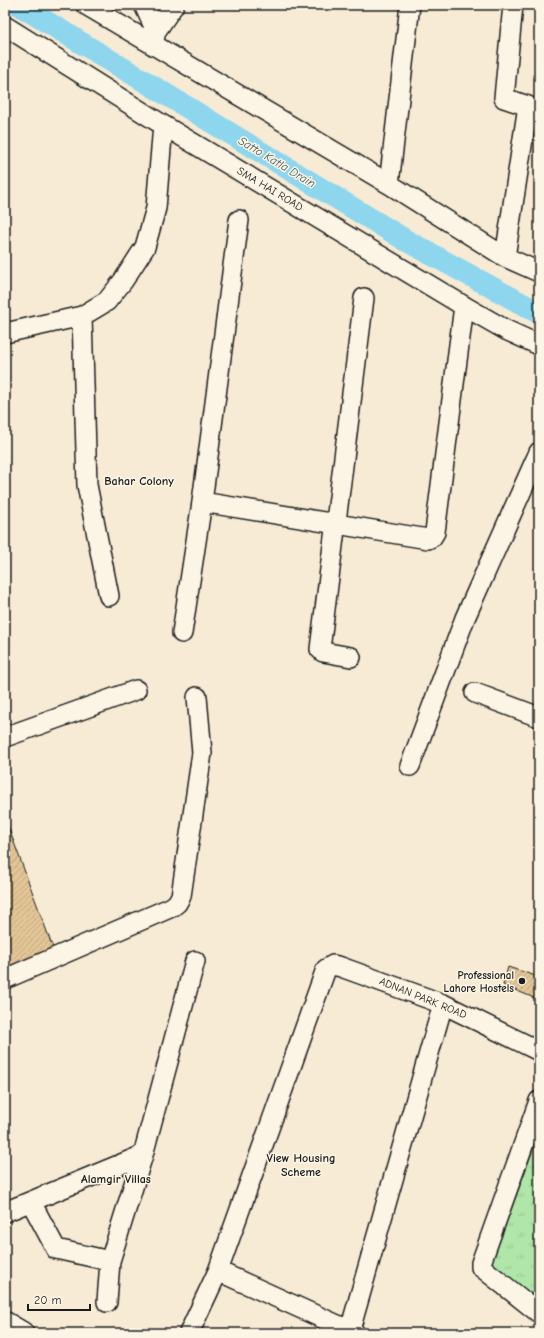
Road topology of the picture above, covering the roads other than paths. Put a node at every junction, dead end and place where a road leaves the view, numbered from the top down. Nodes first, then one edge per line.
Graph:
1 (86, 5) edge
2 (144, 5) edge
3 (174, 5) edge
4 (410, 5) edge
5 (513, 5) edge
6 (5, 26) edge
7 (155, 38) junction
8 (163, 125) junction
9 (389, 184) junction
10 (239, 220) dead end
11 (505, 257) junction
12 (539, 272) edge
13 (364, 298) dead end
14 (464, 306) junction
15 (82, 316) junction
16 (5, 333) edge
17 (539, 345) edge
18 (539, 452) edge
19 (202, 502) junction
20 (336, 524) junction
21 (109, 596) dead end
22 (182, 633) dead end
23 (351, 657) dead end
24 (136, 690) dead end
25 (476, 693) dead end
26 (197, 697) dead end
27 (539, 717) edge
28 (5, 737) edge
29 (410, 766) dead end
30 (195, 961) dead end
31 (5, 979) edge
32 (443, 1004) junction
33 (539, 1051) edge
34 (539, 1101) edge
35 (143, 1155) junction
36 (31, 1202) junction
37 (5, 1212) edge
38 (110, 1261) junction
39 (218, 1271) junction
40 (107, 1302) dead end
41 (539, 1313) edge
42 (5, 1323) edge
43 (353, 1331) edge
44 (22, 1333) edge
45 (189, 1333) edge

1 - 7 street
2 - 7 street
3 - 7 street
4 - 9 street
5 - 11 street
6 - 8 street, SMA HAI ROAD
7 - 9 street
8 - 14 street, SMA HAI ROAD
8 - 15 street
9 - 11 street
10 - 19 street
11 - 12 street
13 - 20 street
14 - 17 street, SMA HAI ROAD
14 - 20 street
15 - 16 street
15 - 21 street
18 - 29 street
19 - 20 street
19 - 22 street
20 - 23 street
24 - 28 street
25 - 27 street
26 - 31 street
30 - 35 street
32 - 33 street, ADNAN PARK ROAD
32 - 39 street, ADNAN PARK ROAD
32 - 43 street
34 - 41 street
35 - 36 street
35 - 38 street
36 - 37 street
36 - 38 street
38 - 40 street
39 - 43 street
39 - 45 street
42 - 44 street

